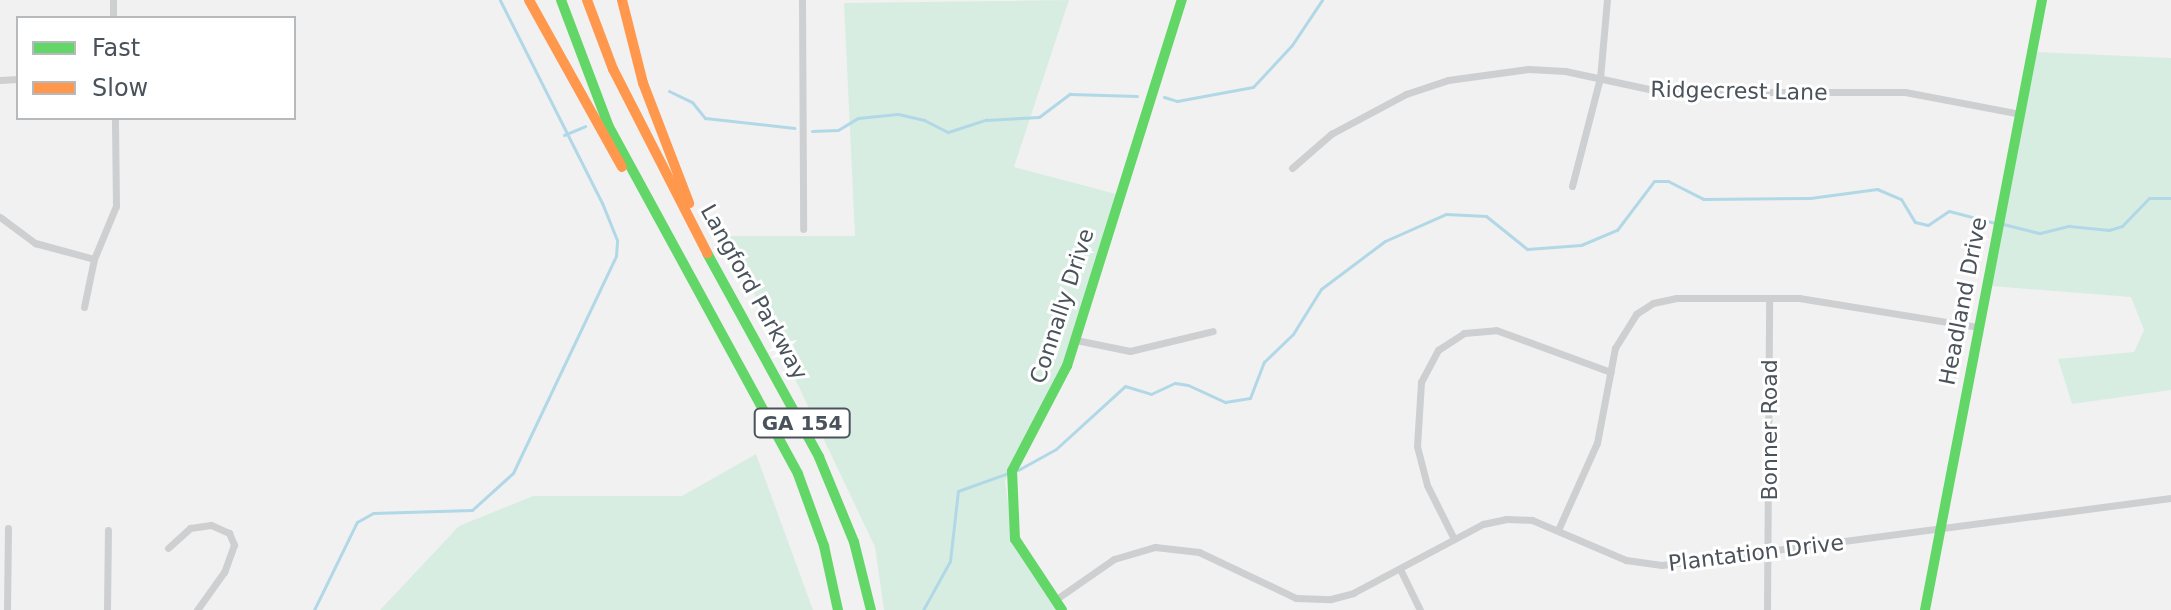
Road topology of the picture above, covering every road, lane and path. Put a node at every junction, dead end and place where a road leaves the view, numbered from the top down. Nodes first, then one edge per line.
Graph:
1 (529, 0) edge
2 (561, 0) edge
3 (587, 0) edge
4 (622, 0) edge
5 (802, 0) edge
6 (1182, 0) edge
7 (1607, 0) edge
8 (2042, 0) edge
9 (1600, 78) junction
10 (2020, 114) junction
11 (115, 120) edge
12 (1292, 168) dead end
13 (1572, 186) dead end
14 (0, 217) edge
15 (664, 227) junction
16 (803, 229) dead end
17 (707, 248) junction
18 (94, 259) junction
19 (1769, 298) junction
20 (84, 307) dead end
21 (1979, 327) junction
22 (1213, 331) dead end
23 (1076, 340) junction
24 (1611, 372) junction
25 (2171, 498) edge
26 (8, 528) dead end
27 (1939, 529) junction
28 (108, 530) dead end
29 (1558, 530) junction
30 (1454, 539) junction
31 (168, 548) dead end
32 (1770, 551) junction
33 (1400, 569) junction
34 (1055, 600) junction
35 (7, 610) edge
36 (107, 610) edge
37 (197, 610) edge
38 (838, 610) edge
39 (871, 610) edge
40 (1062, 610) edge
41 (1420, 610) edge
42 (1767, 610) edge
43 (1925, 610) edge

1 - 15 main road
2 - 15 main road, Langford Parkway / GA 154
3 - 17 main road, Langford Parkway / GA 154
4 - 17 main road
5 - 16 street
6 - 23 main road, Connally Drive
7 - 9 street
8 - 10 main road, Headland Drive
9 - 10 street, Ridgecrest Lane
9 - 12 street, Ridgecrest Lane
9 - 13 street
10 - 21 main road, Headland Drive
11 - 18 street
14 - 18 street
15 - 38 main road, Langford Parkway / GA 154
17 - 39 main road, Langford Parkway / GA 154
18 - 20 street
19 - 21 street
19 - 24 street
19 - 32 street, Bonner Road
21 - 27 main road, Headland Drive
22 - 23 street
23 - 34 main road, Connally Drive
24 - 29 street
24 - 30 street
25 - 27 street, Plantation Drive
26 - 35 street
27 - 32 street, Plantation Drive
27 - 43 main road, Headland Drive
28 - 36 street
29 - 30 street, Plantation Drive
29 - 32 street, Plantation Drive
30 - 33 street, Plantation Drive
31 - 37 street
32 - 42 street, Bonner Road
33 - 34 street, Plantation Drive
33 - 41 street
34 - 40 main road, Connally Drive

